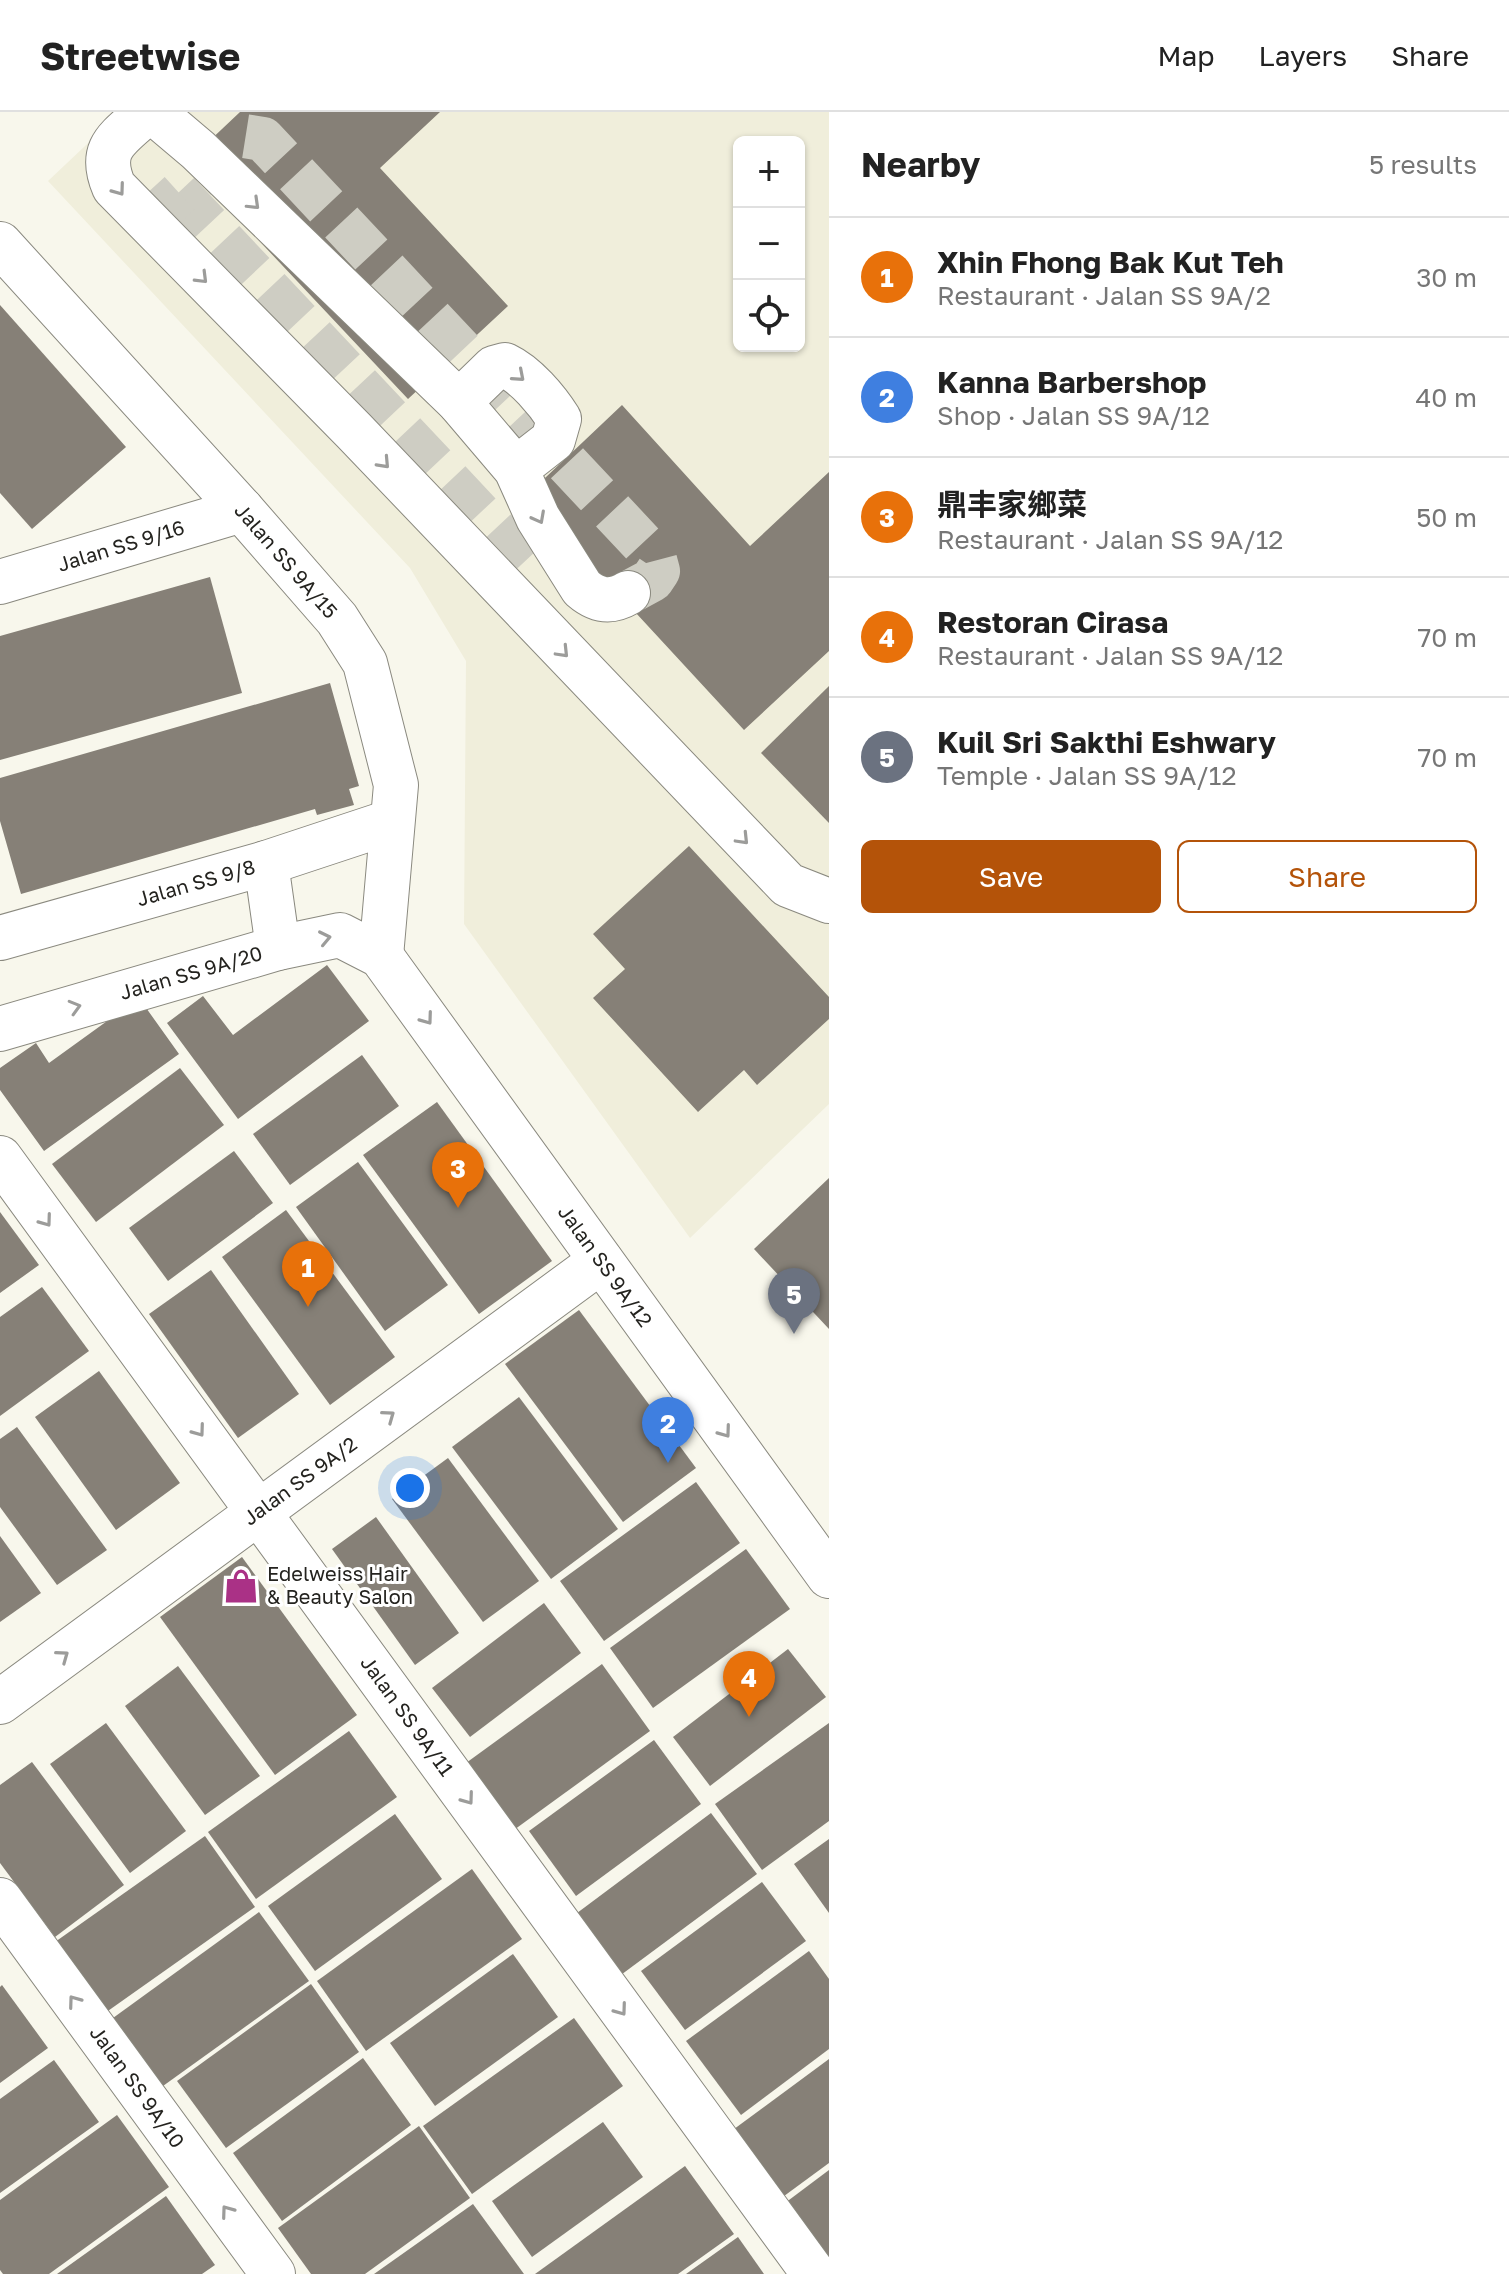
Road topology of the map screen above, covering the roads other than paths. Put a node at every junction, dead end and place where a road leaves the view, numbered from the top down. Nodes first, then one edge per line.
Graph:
1 (150, 112) edge
2 (0, 244) edge
3 (459, 402) junction
4 (516, 469) junction
5 (242, 510) junction
6 (0, 582) edge
7 (628, 593) tunnel mouth
8 (390, 822) junction
9 (266, 863) junction
10 (829, 901) edge
11 (0, 938) edge
12 (278, 948) junction
13 (381, 956) junction
14 (0, 1029) edge
15 (0, 1158) edge
16 (601, 1261) junction
17 (258, 1512) junction
18 (829, 1576) edge
19 (0, 1702) edge
20 (0, 1900) edge
21 (273, 2274) edge
22 (814, 2274) edge

1 -> 3 street
1 -> 10 street
2 - 5 street, Jalan SS 9A/15
3 - 4 street
3 -> 4 street
4 -> 7 street
5 - 6 street, Jalan SS 9/16
5 - 8 street, Jalan SS 9A/15
8 - 9 street, Jalan SS 9/8
8 - 13 street, Jalan SS 9A/15
9 - 11 street, Jalan SS 9/8
9 - 12 street
12 -> 13 street, Jalan SS 9A/20
14 -> 12 street, Jalan SS 9A/20
13 -> 16 street, Jalan SS 9A/12
15 -> 17 street, Jalan SS 9A/11
17 -> 16 street, Jalan SS 9A/2
16 -> 18 street, Jalan SS 9A/12
19 -> 17 street, Jalan SS 9A/2
17 -> 22 street, Jalan SS 9A/11
21 -> 20 street, Jalan SS 9A/10

